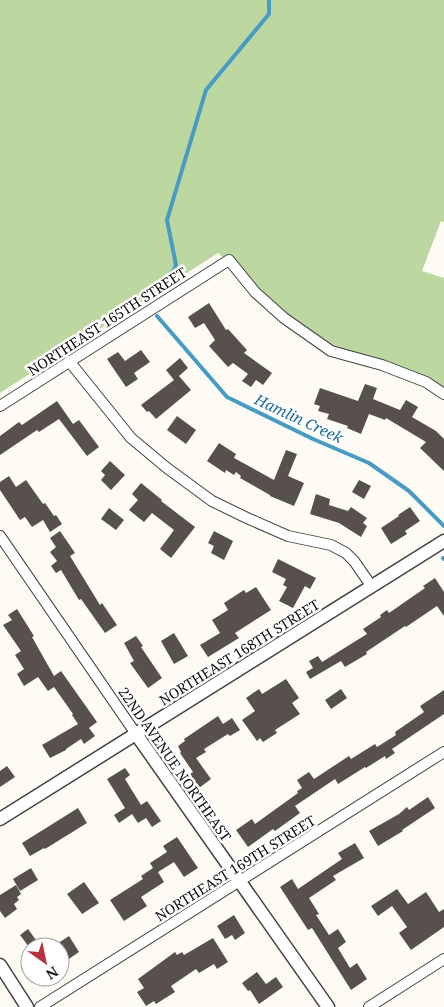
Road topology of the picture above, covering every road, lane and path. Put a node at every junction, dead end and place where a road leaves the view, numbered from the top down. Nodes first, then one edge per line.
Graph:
1 (69, 361) junction
2 (444, 394) edge
3 (0, 406) edge
4 (0, 536) edge
5 (444, 541) edge
6 (372, 587) junction
7 (136, 734) junction
8 (444, 752) edge
9 (0, 820) edge
10 (239, 882) junction
11 (444, 960) edge
12 (0, 965) edge
13 (27, 1007) edge
14 (40, 1007) edge
15 (328, 1007) edge
16 (369, 1007) edge

1 - 2 street, NORTHEAST 165TH STREET
1 - 3 street, NORTHEAST 165TH STREET
1 - 6 street
4 - 7 street, 22ND AVENUE NORTHEAST
5 - 6 street, NORTHEAST 168TH STREET
6 - 7 street, NORTHEAST 168TH STREET
7 - 9 street, NORTHEAST 168TH STREET
7 - 10 street, 22ND AVENUE NORTHEAST
8 - 10 street, NORTHEAST 169TH STREET
10 - 14 street, NORTHEAST 169TH STREET
10 - 15 street, 22ND AVENUE NORTHEAST
11 - 16 street
12 - 13 street

